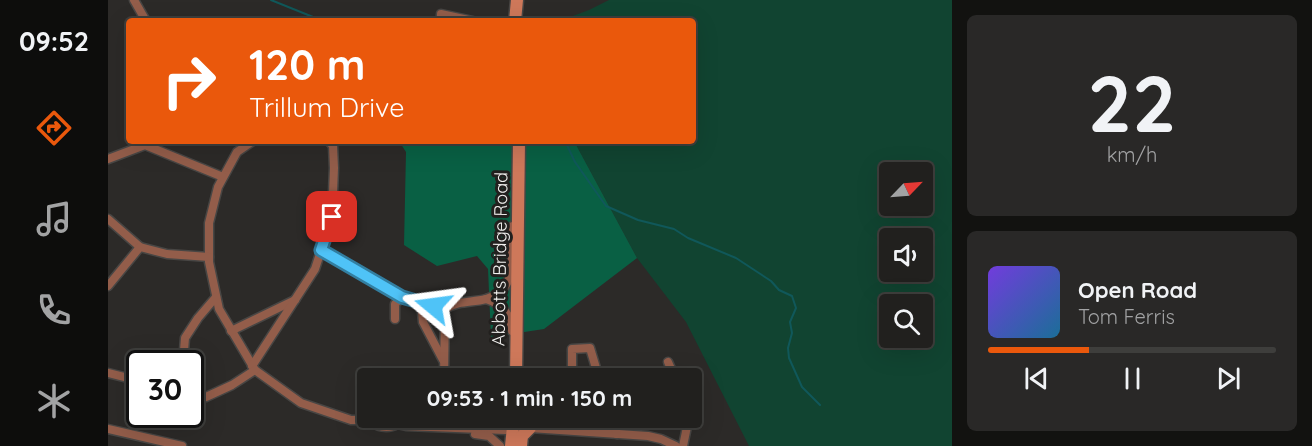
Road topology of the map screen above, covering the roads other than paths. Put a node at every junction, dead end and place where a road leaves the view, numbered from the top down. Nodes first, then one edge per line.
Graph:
1 (134, 0) edge
2 (519, 0) edge
3 (144, 18) edge
4 (441, 18) edge
5 (457, 18) edge
6 (516, 18) edge
7 (520, 18) edge
8 (248, 144) edge
9 (331, 144) edge
10 (519, 144) edge
11 (108, 159) edge
12 (223, 177) junction
13 (518, 203) junction
14 (108, 219) edge
15 (140, 247) junction
16 (321, 250) junction
17 (209, 256) junction
18 (108, 286) edge
19 (216, 297) junction
20 (402, 297) junction
21 (295, 299) junction
22 (486, 299) junction
23 (421, 302) junction
24 (445, 309) junction
25 (394, 319) dead end
26 (231, 331) junction
27 (184, 350) edge
28 (517, 358) junction
29 (444, 362) junction
30 (668, 362) dead end
31 (254, 368) junction
32 (444, 368) edge
33 (516, 368) edge
34 (572, 368) edge
35 (596, 368) edge
36 (671, 368) edge
37 (108, 373) edge
38 (126, 378) edge
39 (204, 396) edge
40 (357, 419) edge
41 (458, 428) joint
42 (507, 428) edge
43 (513, 428) edge
44 (530, 428) joint
45 (615, 428) edge
46 (686, 428) edge
47 (108, 429) edge
48 (617, 434) junction
49 (168, 444) edge
50 (182, 446) edge
51 (500, 446) edge
52 (511, 446) edge
53 (521, 446) edge
54 (676, 446) edge
55 (682, 446) edge

1 - 3 street
2 - 6 main road
2 - 7 main road
4 - 5 street
8 - 12 street
9 - 16 street
10 - 13 main road, Abbotts Bridge Road
11 - 12 street
12 - 17 street
13 - 22 street
13 - 28 main road, Abbotts Bridge Road
14 - 15 street
15 - 17 street
15 - 18 street
16 - 20 street
16 - 21 street
17 - 19 street
19 - 26 street
19 - 27 street
20 - 23 street
20 - 25 street
21 - 26 street
21 - 31 street
22 - 24 street
22 - 28 street
23 - 24 street
23 - 29 street
24 - 29 street
26 - 31 street
28 - 33 main road, Abbotts Bridge Road
29 - 32 street
30 - 36 street
31 - 39 street
31 - 40 street
34 - 35 street
37 - 38 street
41 - 42 street
41 - 51 street
43 - 52 main road
44 - 48 street
44 - 53 main road
45 - 48 street
46 - 55 street
47 - 49 street
48 - 54 street
49 - 50 street

